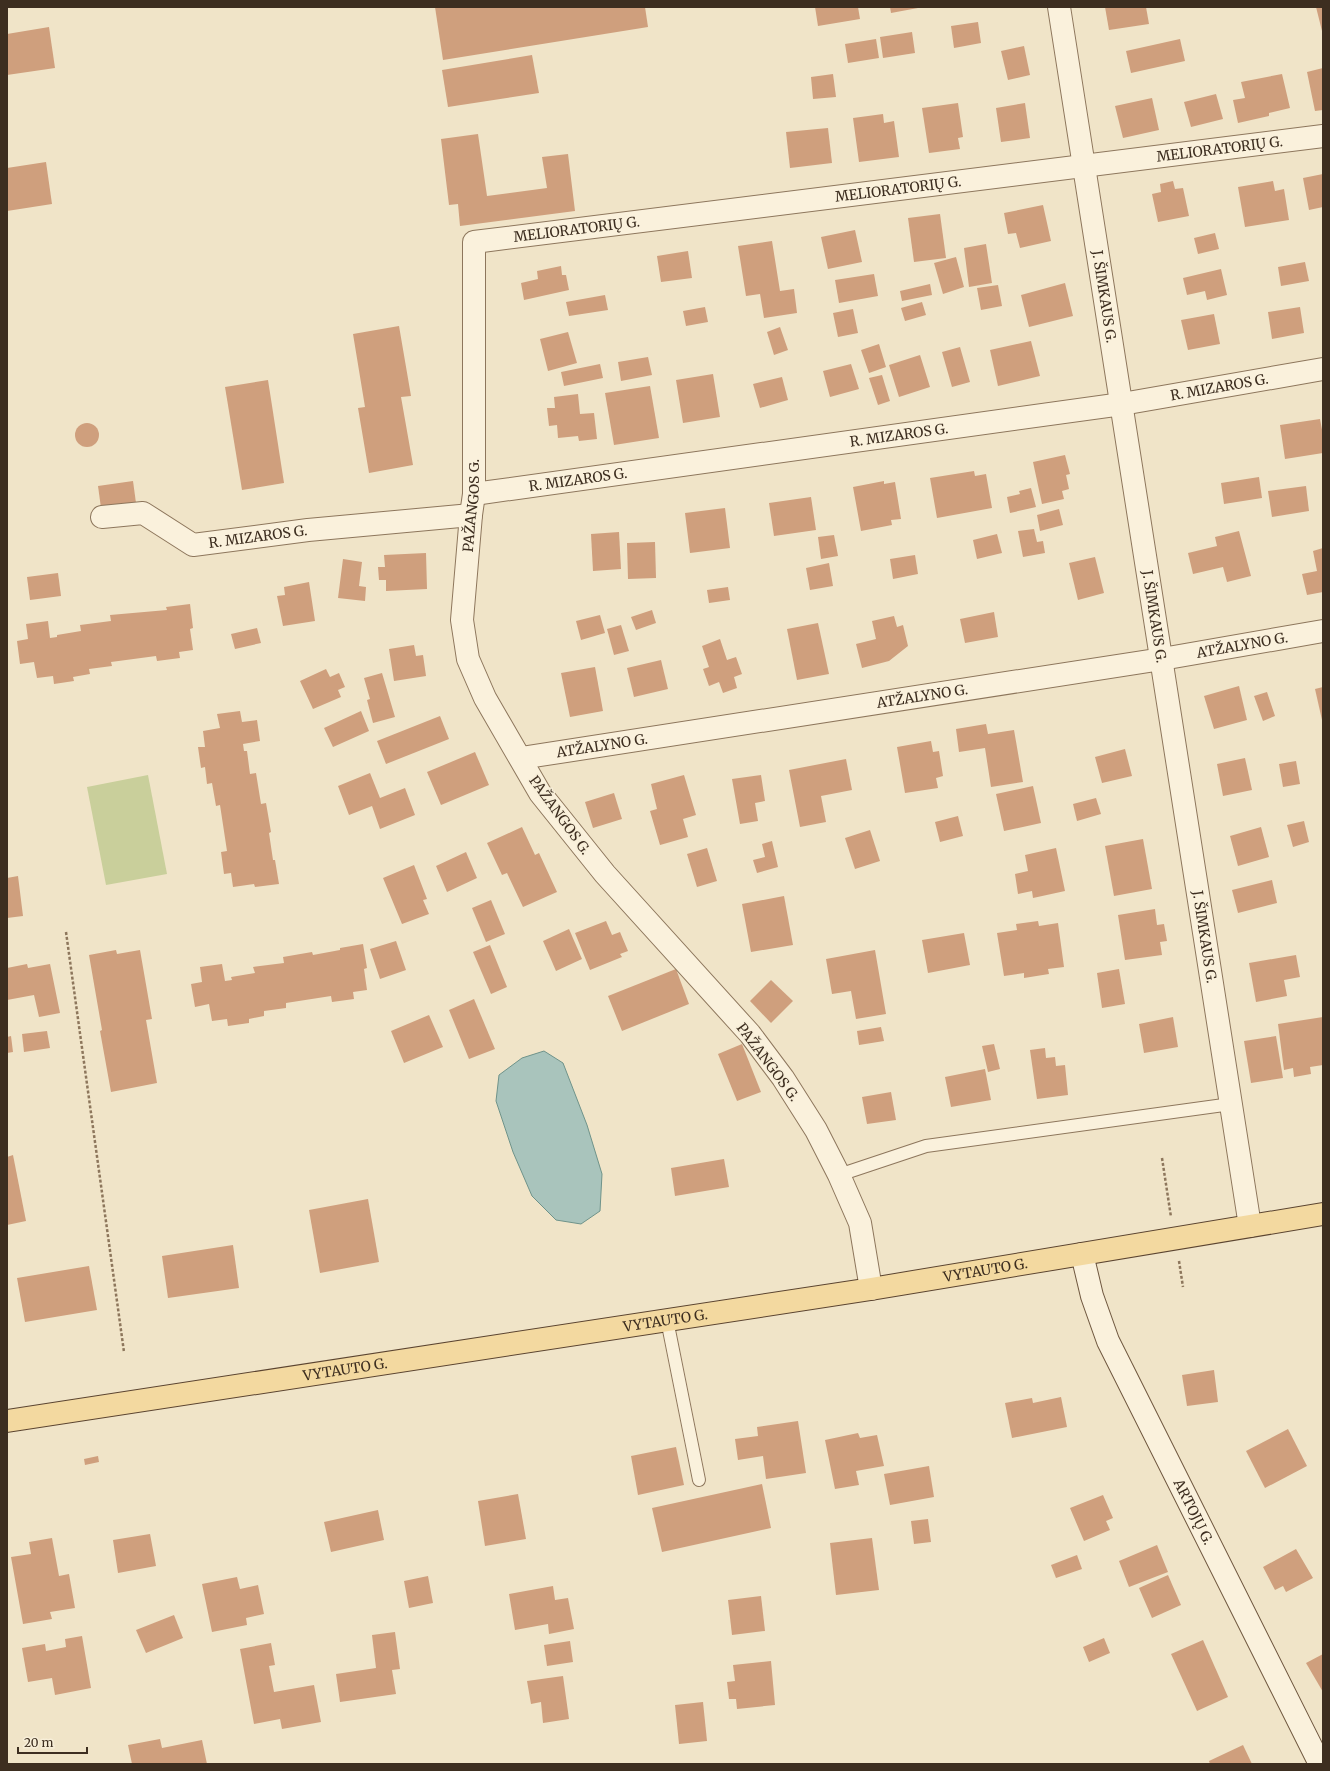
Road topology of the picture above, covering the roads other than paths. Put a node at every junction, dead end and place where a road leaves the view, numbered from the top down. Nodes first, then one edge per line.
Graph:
1 (1059, 7) edge
2 (1323, 136) edge
3 (1084, 166) junction
4 (474, 242) joint
5 (1323, 370) edge
6 (1122, 404) junction
7 (472, 504) junction
8 (102, 517) dead end
9 (1323, 631) edge
10 (1162, 659) junction
11 (521, 758) junction
12 (1231, 1104) junction
13 (839, 1175) junction
14 (1323, 1214) edge
15 (1250, 1226) junction
16 (1082, 1254) junction
17 (871, 1289) junction
18 (667, 1320) junction
19 (7, 1421) edge
20 (699, 1480) dead end
21 (1320, 1764) edge

1 - 3 street, J. ŠIMKAUS G.
2 - 3 street, MELIORATORIŲ G.
3 - 4 street, MELIORATORIŲ G.
3 - 6 street, J. ŠIMKAUS G.
4 - 7 street, PAŽANGOS G.
5 - 6 street, R. MIZAROS G.
6 - 7 street, R. MIZAROS G.
6 - 10 street, J. ŠIMKAUS G.
7 - 8 street, R. MIZAROS G.
7 - 11 street, PAŽANGOS G.
9 - 10 street, ATŽALYNO G.
10 - 11 street, ATŽALYNO G.
10 - 12 street, J. ŠIMKAUS G.
11 - 13 street, PAŽANGOS G.
12 - 13 lane
12 - 15 street, J. ŠIMKAUS G.
13 - 17 street, PAŽANGOS G.
14 - 15 main road, VYTAUTO G.
15 - 16 main road, VYTAUTO G.
16 - 17 main road, VYTAUTO G.
16 - 21 street, ARTOJŲ G.
17 - 18 main road, VYTAUTO G.
18 - 19 main road, VYTAUTO G.
18 - 20 lane

